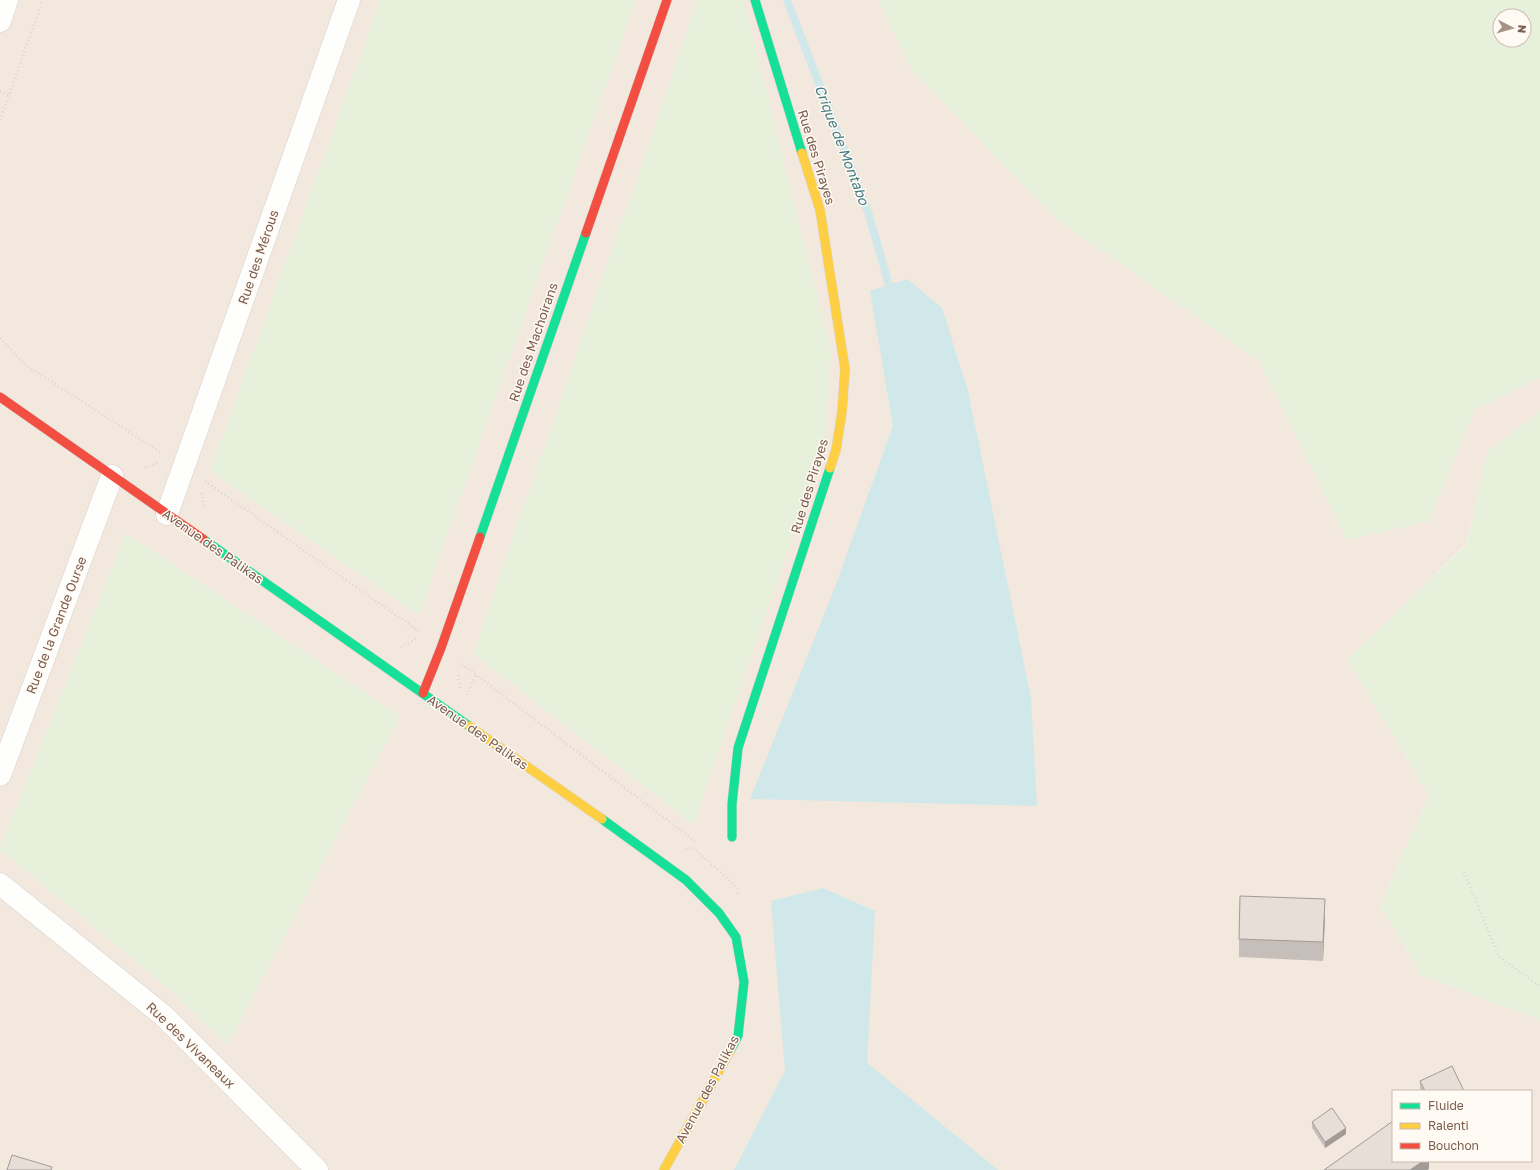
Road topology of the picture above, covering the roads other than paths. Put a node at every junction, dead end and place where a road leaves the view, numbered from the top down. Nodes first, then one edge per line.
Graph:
1 (7, 0) edge
2 (349, 0) edge
3 (667, 0) edge
4 (755, 0) edge
5 (0, 21) edge
6 (0, 397) edge
7 (112, 476) junction
8 (167, 514) junction
9 (423, 693) junction
10 (0, 775) edge
11 (732, 837) dead end
12 (0, 884) edge
13 (317, 1170) edge
14 (664, 1170) edge

1 - 5 street
2 - 8 street, Rue des Mérous
3 - 9 street, Rue des Machoirans
4 - 11 street, Rue des Pirayes
6 - 7 street, Avenue des Palikas
7 - 8 street, Avenue des Palikas
7 - 10 street, Rue de la Grande Ourse
8 - 9 street, Avenue des Palikas
9 - 14 street, Avenue des Palikas
12 - 13 street, Rue des Vivaneaux

